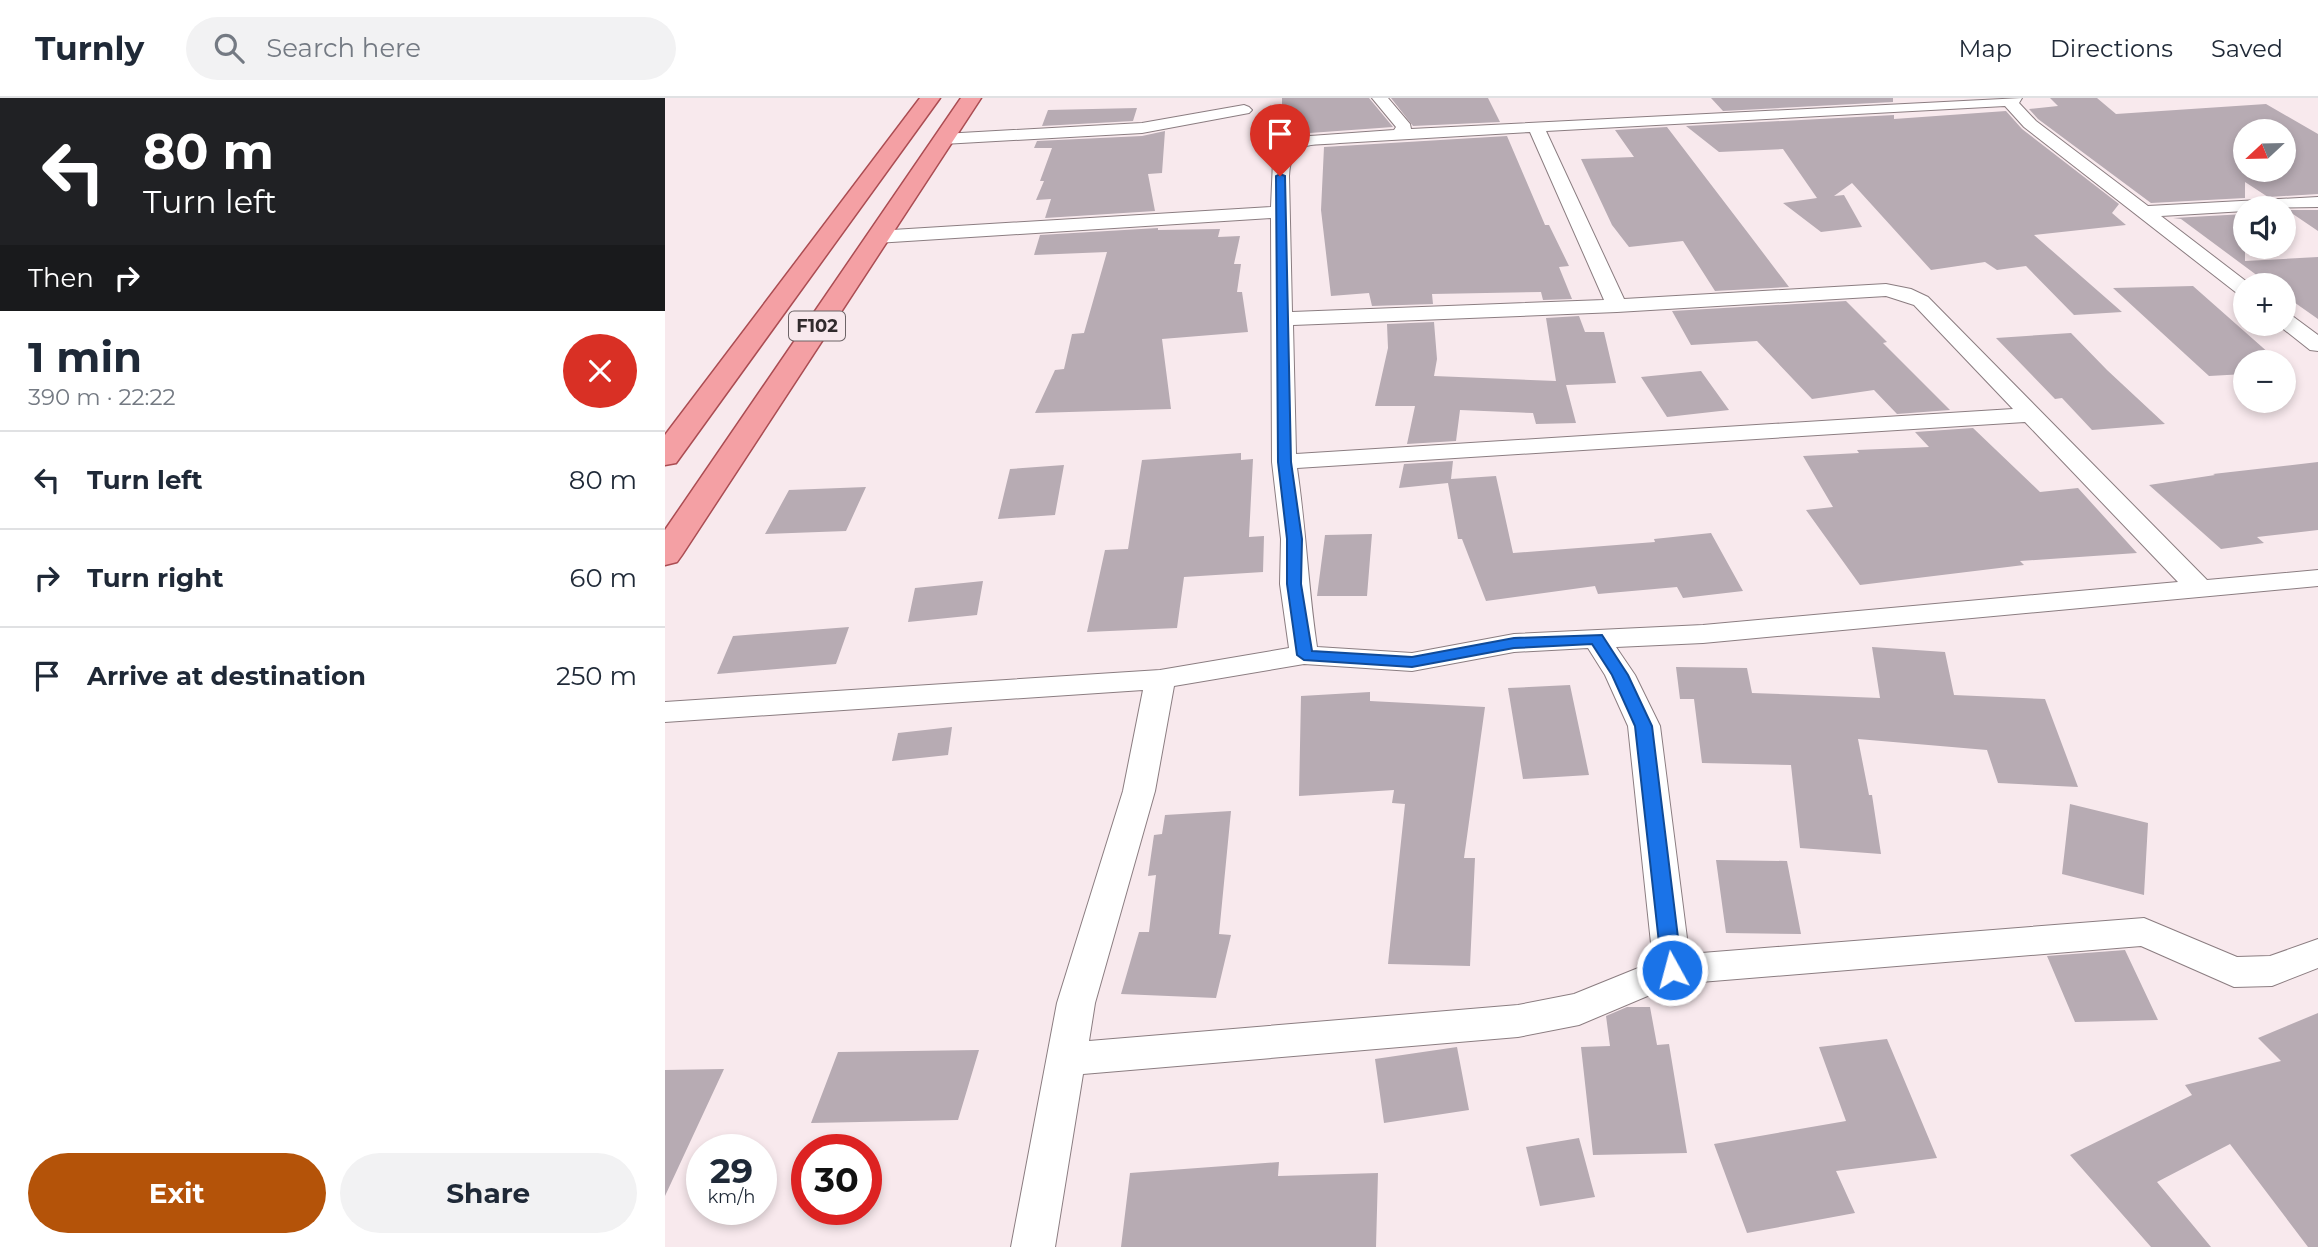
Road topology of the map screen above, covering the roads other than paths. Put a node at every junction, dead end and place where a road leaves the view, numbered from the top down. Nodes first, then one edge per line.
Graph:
1 (930, 98) edge
2 (971, 98) edge
3 (1380, 98) edge
4 (2012, 99) edge
5 (1244, 110) dead end
6 (1537, 129) junction
7 (1399, 134) junction
8 (943, 139) junction
9 (2318, 202) edge
10 (1281, 212) junction
11 (2141, 212) junction
12 (876, 237) junction
13 (2233, 281) edge
14 (1617, 306) junction
15 (1282, 319) junction
16 (2296, 327) edge
17 (2315, 340) edge
18 (2029, 415) junction
19 (665, 456) edge
20 (1284, 462) junction
21 (665, 555) edge
22 (2318, 578) edge
23 (2200, 589) junction
24 (1596, 639) junction
25 (1304, 655) junction
26 (1160, 679) junction
27 (665, 712) edge
28 (2318, 953) edge
29 (1672, 970) junction
30 (1066, 1059) junction
31 (1033, 1247) edge

1 - 19 main road, F102
2 - 8 main road, F102
3 - 7 street
4 - 6 street
4 - 11 street
5 - 8 street
6 - 7 street
6 - 14 street
7 - 10 street
8 - 12 main road, F102
9 - 11 street
10 - 12 street
10 - 15 street
11 - 13 street
12 - 21 main road, F102
14 - 15 street
14 - 18 street
15 - 20 street
16 - 17 street
18 - 20 street
18 - 23 street
20 - 25 street
22 - 23 street
23 - 24 street
24 - 25 street
24 - 29 street
25 - 26 street
26 - 27 street
26 - 30 street
28 - 29 street
29 - 30 street
30 - 31 street

